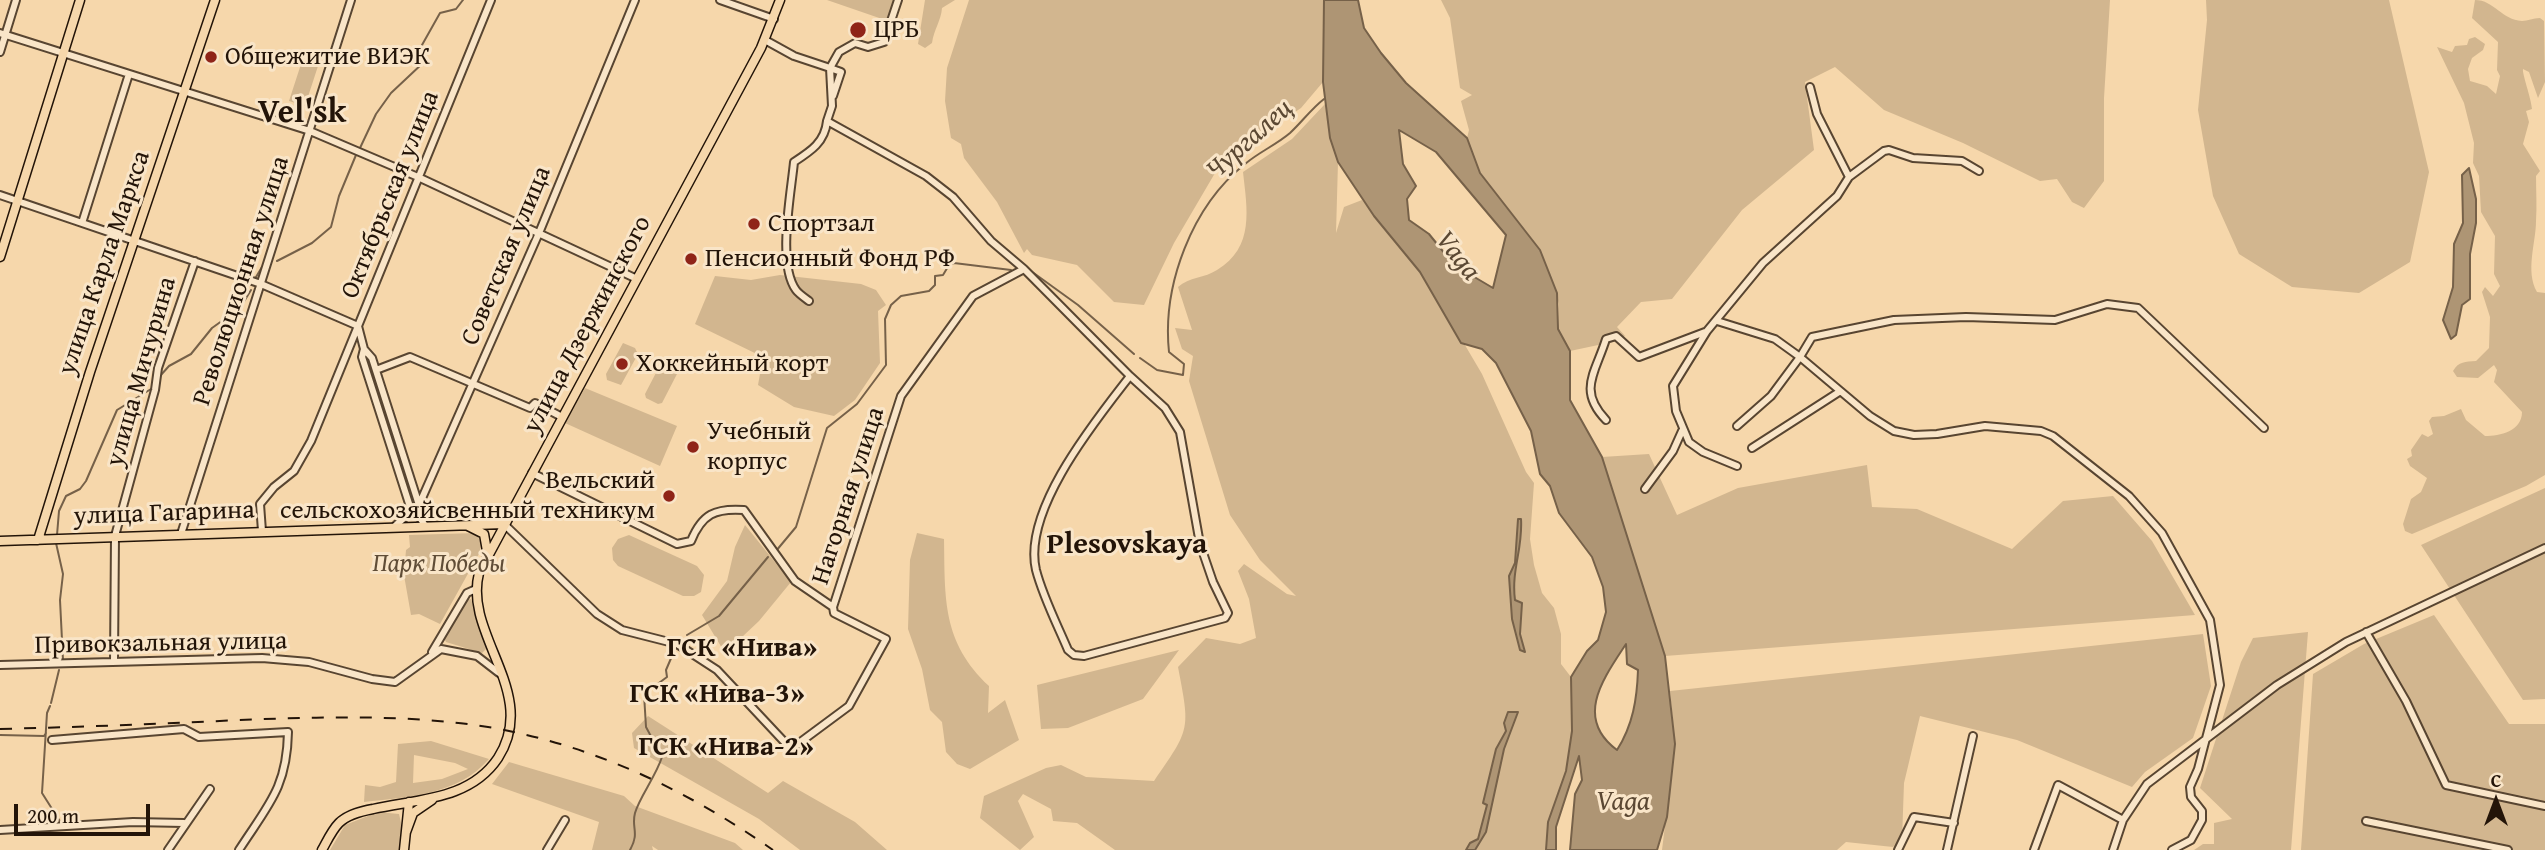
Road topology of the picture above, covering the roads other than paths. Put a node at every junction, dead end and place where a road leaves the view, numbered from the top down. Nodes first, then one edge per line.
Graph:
1 (16, 0) edge
2 (80, 0) edge
3 (215, 0) edge
4 (351, 0) edge
5 (491, 0) edge
6 (635, 0) edge
7 (720, 0) edge
8 (780, 0) edge
9 (898, 0) edge
10 (774, 19) junction
11 (3, 34) edge
12 (765, 40) junction
13 (0, 52) edge
14 (63, 54) junction
15 (830, 68) junction
16 (129, 74) junction
17 (1810, 87) dead end
18 (185, 92) junction
19 (832, 102) junction
20 (827, 121) junction
21 (310, 131) junction
22 (1979, 171) dead end
23 (418, 177) junction
24 (1849, 177) junction
25 (0, 195) edge
26 (18, 201) junction
27 (82, 223) junction
28 (539, 233) junction
29 (135, 239) junction
30 (0, 257) edge
31 (195, 261) junction
32 (1024, 269) junction
33 (636, 279) junction
34 (261, 284) junction
35 (809, 301) dead end
36 (1717, 321) junction
37 (358, 326) junction
38 (1707, 331) junction
39 (364, 349) junction
40 (1800, 357) junction
41 (376, 370) junction
42 (1130, 376) junction
43 (474, 382) junction
44 (1839, 392) junction
45 (562, 416) junction
46 (1606, 420) dead end
47 (1737, 426) dead end
48 (2264, 428) dead end
49 (1682, 431) junction
50 (1752, 448) dead end
51 (1737, 466) dead end
52 (532, 473) junction
53 (1645, 489) dead end
54 (419, 505) junction
55 (412, 513) junction
56 (459, 523) junction
57 (424, 524) junction
58 (488, 524) junction
59 (504, 524) junction
60 (396, 525) junction
61 (262, 531) junction
62 (181, 534) junction
63 (115, 536) junction
64 (498, 536) junction
65 (38, 540) junction
66 (0, 541) edge
67 (2545, 548) edge
68 (485, 558) junction
69 (476, 589) junction
70 (833, 607) junction
71 (2366, 632) junction
72 (432, 654) junction
73 (114, 661) junction
74 (0, 665) edge
75 (506, 684) junction
76 (1973, 736) dead end
77 (2204, 739) junction
78 (52, 740) dead end
79 (210, 789) dead end
80 (438, 797) junction
81 (409, 802) junction
82 (393, 805) junction
83 (2545, 806) edge
84 (408, 818) junction
85 (565, 820) dead end
86 (2123, 820) junction
87 (2366, 821) dead end
88 (184, 823) junction
89 (1955, 823) junction
90 (0, 830) edge
91 (406, 832) junction
92 (168, 850) edge
93 (239, 850) edge
94 (322, 850) edge
95 (404, 850) edge
96 (547, 850) edge
97 (1898, 850) edge
98 (1947, 850) edge
99 (2034, 850) edge
100 (2112, 850) edge
101 (2172, 850) edge
102 (2508, 850) edge

1 - 11 street
2 - 14 main road
3 - 18 main road, улица Карла Маркса
4 - 21 street, Революционная улица
5 - 23 street, Октябрьская улица
6 - 28 street, Советская улица
7 - 10 street
8 - 10 main road, улица Дзержинского
9 - 15 street
10 - 12 main road, улица Дзержинского
11 - 13 street
11 - 14 street
12 - 15 street
12 - 33 main road, улица Дзержинского
14 - 16 street
14 - 26 main road
15 - 19 street
15 - 19 street
16 - 18 street
16 - 27 street
17 - 24 street
18 - 21 street
18 - 29 main road, улица Карла Маркса
19 - 20 street
20 - 32 street
20 - 35 street
21 - 23 street
21 - 34 street, Революционная улица
22 - 24 street
23 - 28 street
23 - 37 street, Октябрьская улица
24 - 36 street
25 - 26 street
26 - 27 street
26 - 30 main road
27 - 29 street
28 - 33 street
28 - 43 street, Советская улица
29 - 31 street
29 - 65 main road, улица Карла Маркса
31 - 34 street
31 - 63 street, улица Мичурина
32 - 42 street
32 - 70 street, Нагорная улица
33 - 45 main road, улица Дзержинского
34 - 37 street
34 - 62 street, Революционная улица
36 - 38 street
36 - 40 street
37 - 39 street, Октябрьская улица
37 - 61 street, Октябрьская улица
38 - 46 street
38 - 49 street
39 - 41 street, Октябрьская улица
39 - 55 street, Октябрьская улица
40 - 44 street
40 - 47 street
40 - 48 street
41 - 43 street
41 - 54 street, Октябрьская улица
42 - 42 street
43 - 45 street
43 - 54 street, Советская улица
44 - 50 street
44 - 77 street
45 - 52 main road, улица Дзержинского
49 - 51 street
49 - 53 street
52 - 59 main road, улица Дзержинского
52 - 70 street
54 - 55 street, Советская улица
54 - 57 street
55 - 60 street, Советская улица
56 - 57 main road, улица Гагарина
56 - 58 main road, улица Гагарина
56 - 68 main road
57 - 60 main road, улица Гагарина
58 - 59 main road, улица Гагарина
58 - 64 main road
59 - 64 main road, улица Дзержинского
59 - 70 street
60 - 61 main road, улица Гагарина
61 - 62 main road, улица Гагарина
62 - 63 main road, улица Гагарина
63 - 65 main road, улица Гагарина
63 - 73 street, улица Мичурина
64 - 68 main road, улица Дзержинского
65 - 66 main road, улица Гагарина
67 - 71 street
68 - 69 main road, улица Дзержинского
69 - 72 street
69 - 75 main road
71 - 77 street
71 - 83 street
72 - 73 street, Привокзальная улица
72 - 75 street
73 - 74 street, Привокзальная улица
75 - 80 main road
76 - 89 street
77 - 86 street
77 - 101 street
78 - 93 street
79 - 88 street
80 - 81 main road
80 - 91 main road
81 - 82 main road
81 - 84 main road
82 - 84 main road
82 - 94 main road
84 - 91 main road
85 - 96 street
86 - 99 street
86 - 100 street
87 - 102 street
88 - 90 street
88 - 92 street
89 - 97 street
89 - 98 street
91 - 95 main road

